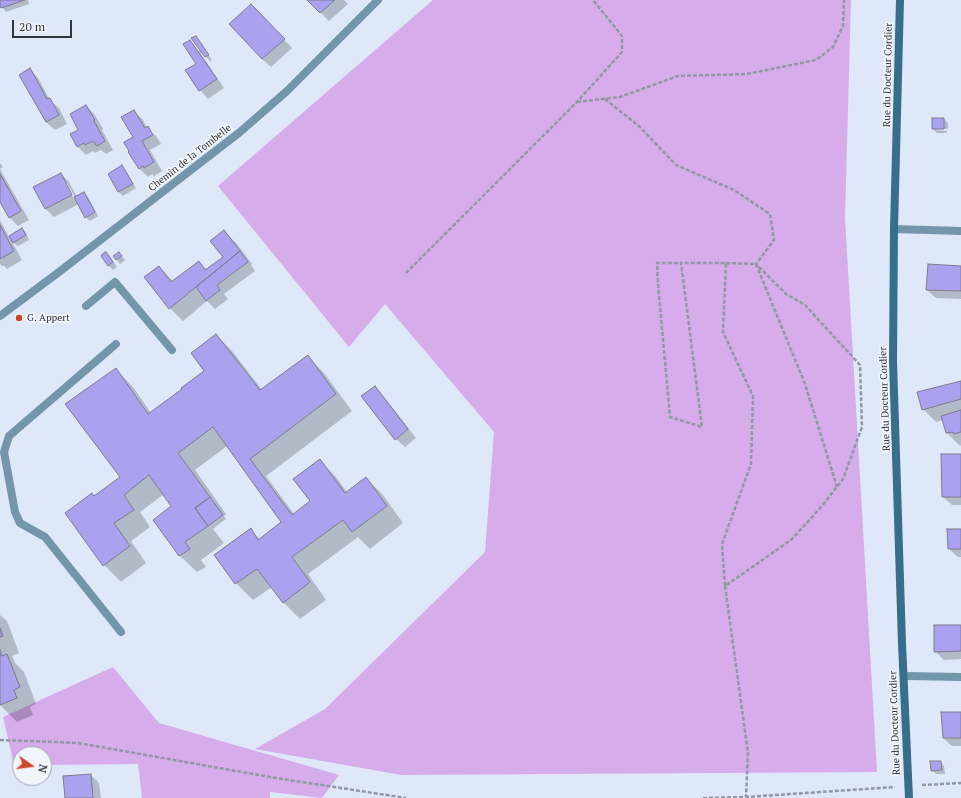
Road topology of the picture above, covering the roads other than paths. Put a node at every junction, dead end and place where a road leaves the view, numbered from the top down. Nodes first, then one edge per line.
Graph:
1 (378, 0) edge
2 (900, 0) edge
3 (894, 229) junction
4 (961, 231) edge
5 (86, 306) dead end
6 (0, 316) edge
7 (116, 344) dead end
8 (172, 350) dead end
9 (121, 632) dead end
10 (904, 676) junction
11 (961, 677) edge
12 (909, 798) edge

1 - 6 street, Chemin de la Tombelle
2 - 3 street, Rue du Docteur Cordier
3 - 4 street
3 - 10 street, Rue du Docteur Cordier
5 - 8 street
7 - 9 street
10 - 11 street
10 - 12 street, Rue du Docteur Cordier

